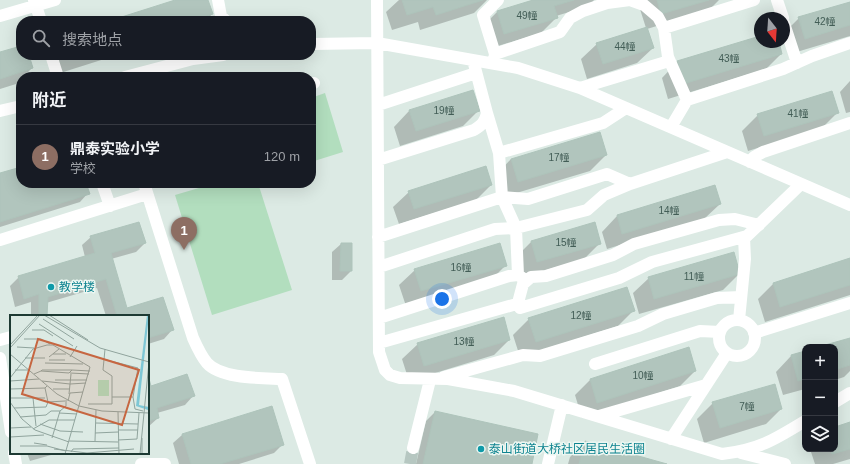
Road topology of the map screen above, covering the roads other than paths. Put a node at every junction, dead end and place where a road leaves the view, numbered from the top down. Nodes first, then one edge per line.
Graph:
1 (55, 0) edge
2 (218, 0) edge
3 (377, 0) edge
4 (498, 0) edge
5 (630, 0) edge
6 (754, 0) edge
7 (777, 0) edge
8 (35, 3) edge
9 (780, 12) edge
10 (0, 16) edge
11 (39, 16) edge
12 (221, 16) edge
13 (664, 28) junction
14 (790, 41) edge
15 (377, 43) junction
16 (850, 43) edge
17 (316, 44) edge
18 (494, 59) junction
19 (53, 60) edge
20 (189, 60) edge
21 (473, 60) junction
22 (669, 61) junction
23 (797, 63) junction
24 (56, 72) edge
25 (144, 72) edge
26 (476, 73) junction
27 (580, 88) junction
28 (687, 100) junction
29 (378, 105) junction
30 (16, 107) edge
31 (626, 108) junction
32 (0, 111) edge
33 (487, 113) junction
34 (850, 123) edge
35 (671, 127) junction
36 (728, 152) junction
37 (499, 153) junction
38 (378, 160) junction
39 (750, 162) junction
40 (630, 184) junction
41 (801, 184) junction
42 (104, 188) edge
43 (145, 189) edge
44 (502, 197) junction
45 (110, 206) junction
46 (850, 206) edge
47 (759, 225) junction
48 (516, 228) junction
49 (378, 237) junction
50 (744, 237) junction
51 (0, 240) edge
52 (379, 267) junction
53 (522, 278) junction
54 (740, 296) junction
55 (520, 302) junction
56 (850, 303) edge
57 (379, 318) junction
58 (739, 320) junction
59 (720, 332) junction
60 (754, 333) junction
61 (10, 337) edge
62 (0, 340) edge
63 (379, 343) junction
64 (727, 353) junction
65 (0, 358) edge
66 (595, 364) dead end
67 (433, 380) junction
68 (706, 385) junction
69 (850, 393) edge
70 (838, 400) edge
71 (562, 405) junction
72 (599, 416) junction
73 (10, 417) edge
74 (802, 423) edge
75 (671, 439) junction
76 (770, 442) junction
77 (413, 448) tunnel mouth
78 (739, 452) junction
79 (14, 454) edge
80 (769, 462) edge
81 (16, 464) edge
82 (141, 464) edge
83 (165, 464) edge
84 (310, 464) edge
85 (548, 464) edge
86 (785, 464) edge

1 - 8 lane
2 - 12 lane
3 - 15 lane
4 - 18 lane
5 - 13 lane
5 - 18 lane
6 - 13 lane
7 - 9 lane
8 - 10 lane
8 - 11 lane
13 - 22 lane
14 - 23 lane
15 - 17 lane
15 - 21 lane
15 - 29 lane
16 - 23 lane
18 - 21 lane
18 - 27 lane
19 - 24 lane
20 - 25 lane
21 - 26 lane
22 - 27 lane
22 - 28 lane
23 - 28 lane
26 - 29 lane
26 - 33 lane
27 - 31 lane
28 - 35 lane
29 - 38 lane
30 - 32 lane
31 - 35 lane
31 - 37 lane
33 - 37 lane
33 - 38 lane
34 - 39 lane
35 - 36 lane
36 - 39 lane
36 - 40 lane
37 - 44 lane
38 - 49 lane
39 - 41 lane
40 - 44 lane
40 - 48 lane
41 - 46 lane
41 - 47 lane
42 - 45 lane
43 - 45 lane
43 - 84 lane
44 - 48 lane
44 - 49 lane
45 - 51 lane
47 - 50 lane
47 - 53 lane
48 - 52 lane
48 - 53 lane
49 - 52 lane
50 - 54 lane
50 - 55 lane
52 - 57 lane
53 - 55 lane
53 - 57 lane
54 - 58 lane
54 - 67 lane
55 - 63 lane
56 - 60 lane
57 - 63 lane
58 - 59 lane
58 - 60 lane
59 - 64 lane
59 - 66 lane
60 - 64 lane
61 - 62 lane
63 - 67 lane
64 - 68 lane
65 - 73 lane
67 - 71 lane
67 - 77 lane
68 - 72 lane
68 - 75 lane
69 - 70 lane
71 - 72 lane
71 - 85 lane
72 - 75 lane
74 - 76 lane
75 - 78 lane
76 - 78 lane
76 - 80 lane
78 - 80 lane
79 - 81 lane
80 - 86 lane
82 - 83 lane

